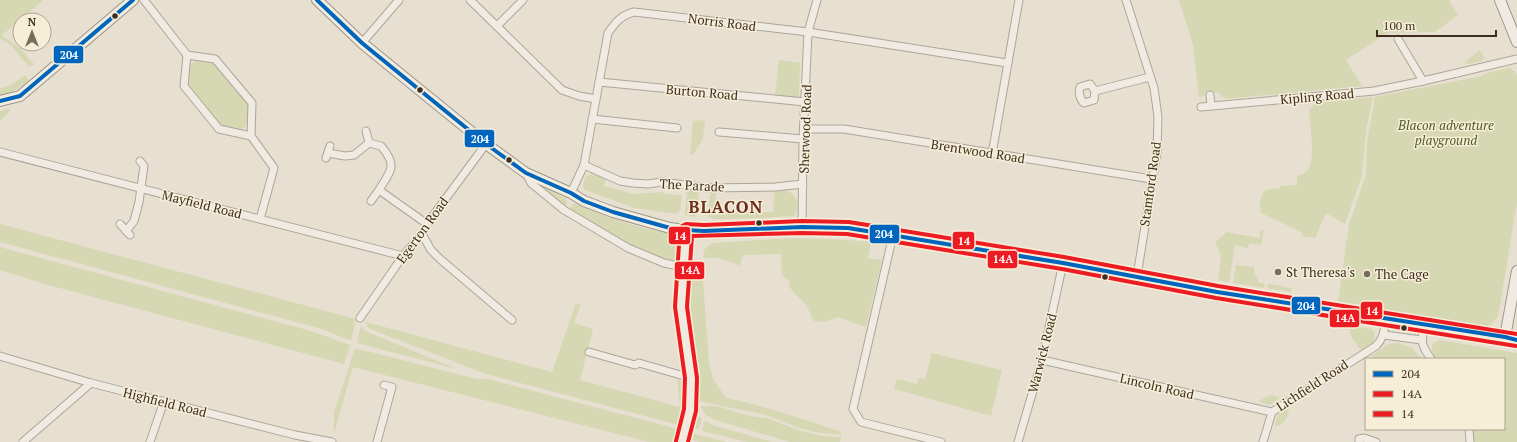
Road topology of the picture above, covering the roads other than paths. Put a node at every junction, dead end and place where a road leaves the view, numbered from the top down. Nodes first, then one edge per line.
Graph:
1 (133, 0) edge
2 (144, 0) edge
3 (317, 0) edge
4 (398, 0) edge
5 (470, 0) edge
6 (523, 0) edge
7 (817, 0) edge
8 (1019, 0) edge
9 (1126, 0) edge
10 (1503, 1) edge
11 (497, 26) junction
12 (808, 32) junction
13 (1398, 38) dead end
14 (362, 42) junction
15 (1517, 42) edge
16 (187, 55) junction
17 (1517, 59) edge
18 (1007, 63) junction
19 (1150, 77) junction
20 (1423, 81) junction
21 (599, 82) junction
22 (1095, 91) dead end
23 (1210, 95) dead end
24 (596, 98) junction
25 (0, 101) edge
26 (805, 102) junction
27 (1211, 106) junction
28 (1201, 107) dead end
29 (592, 119) junction
30 (677, 128) dead end
31 (804, 129) junction
32 (366, 131) dead end
33 (719, 132) dead end
34 (251, 136) junction
35 (803, 139) junction
36 (369, 143) junction
37 (486, 144) junction
38 (0, 152) edge
39 (328, 153) dead end
40 (992, 154) junction
41 (152, 163) dead end
42 (584, 165) junction
43 (526, 172) junction
44 (1152, 179) junction
45 (803, 184) junction
46 (140, 189) junction
47 (379, 190) junction
48 (572, 192) junction
49 (371, 201) dead end
50 (260, 219) junction
51 (120, 224) dead end
52 (427, 224) junction
53 (802, 227) junction
54 (686, 230) junction
55 (422, 234) junction
56 (893, 235) junction
57 (403, 256) junction
58 (1063, 263) junction
59 (683, 267) junction
60 (1517, 271) edge
61 (1137, 276) junction
62 (360, 318) dead end
63 (1386, 319) junction
64 (512, 320) dead end
65 (1424, 326) junction
66 (1384, 335) junction
67 (1505, 337) junction
68 (1422, 340) junction
69 (1517, 340) edge
70 (589, 352) dead end
71 (0, 356) edge
72 (1430, 358) edge
73 (1042, 360) junction
74 (691, 378) junction
75 (91, 383) junction
76 (384, 385) dead end
77 (164, 401) junction
78 (1272, 412) junction
79 (1469, 430) edge
80 (294, 438) edge
81 (22, 442) edge
82 (150, 442) edge
83 (332, 442) edge
84 (377, 442) edge
85 (682, 442) edge
86 (941, 442) edge
87 (1018, 442) edge
88 (1263, 442) edge
89 (1359, 442) edge
90 (1376, 442) edge
91 (1470, 442) edge

1 - 25 street
2 - 16 street
3 - 14 street
4 - 14 street
5 - 11 street
6 - 11 street
7 - 12 street, Sherwood Road
8 - 18 street
9 - 19 street, Stamford Road
10 - 15 street
11 - 24 street
12 - 18 street, Norris Road
12 - 21 street, Norris Road
12 - 26 street, Sherwood Road
13 - 20 street
14 - 37 street
16 - 34 street
16 - 34 street
17 - 20 street, Kipling Road
18 - 40 street
19 - 22 street
19 - 44 street, Stamford Road
20 - 27 street, Kipling Road
21 - 24 street, Norris Road
21 - 26 street, Burton Road
23 - 27 street
24 - 29 street, Norris Road
26 - 31 street, Sherwood Road
27 - 28 street, Kipling Road
29 - 30 street
29 - 42 street, Norris Road
31 - 35 street, Sherwood Road
31 - 40 street, Brentwood Road
32 - 36 street
33 - 35 street
34 - 50 street
35 - 45 street, Sherwood Road
36 - 39 street
36 - 47 street
37 - 43 street
37 - 52 street, Egerton Road
38 - 46 street, Mayfield Road
40 - 44 street, Brentwood Road
41 - 46 street
42 - 45 street, The Parade
42 - 48 street, Norris Road
43 - 48 street
43 - 59 street
44 - 61 street, Stamford Road
45 - 53 street, Sherwood Road
46 - 50 street, Mayfield Road
46 - 51 street
47 - 49 street
47 - 52 street
48 - 54 street
50 - 57 street, Mayfield Road
52 - 55 street, Egerton Road
53 - 54 street
53 - 56 street
54 - 59 street
55 - 57 street, Egerton Road
55 - 64 street
56 - 58 street
56 - 86 street
57 - 62 street, Egerton Road
58 - 61 street
58 - 73 street, Warwick Road
59 - 74 street
60 - 67 street
61 - 63 street
63 - 65 street
63 - 66 street
65 - 67 street
65 - 68 street
66 - 68 street
66 - 78 street, Lichfield Road
67 - 69 street
68 - 72 street
70 - 74 street
71 - 75 street, Highfield Road
73 - 78 street, Lincoln Road
73 - 87 street, Warwick Road
74 - 85 street
75 - 77 street, Highfield Road
75 - 81 street
76 - 84 street
77 - 80 street, Highfield Road
77 - 82 street
78 - 88 street, Lichfield Road
79 - 91 street
80 - 83 street, Highfield Road
89 - 90 street

